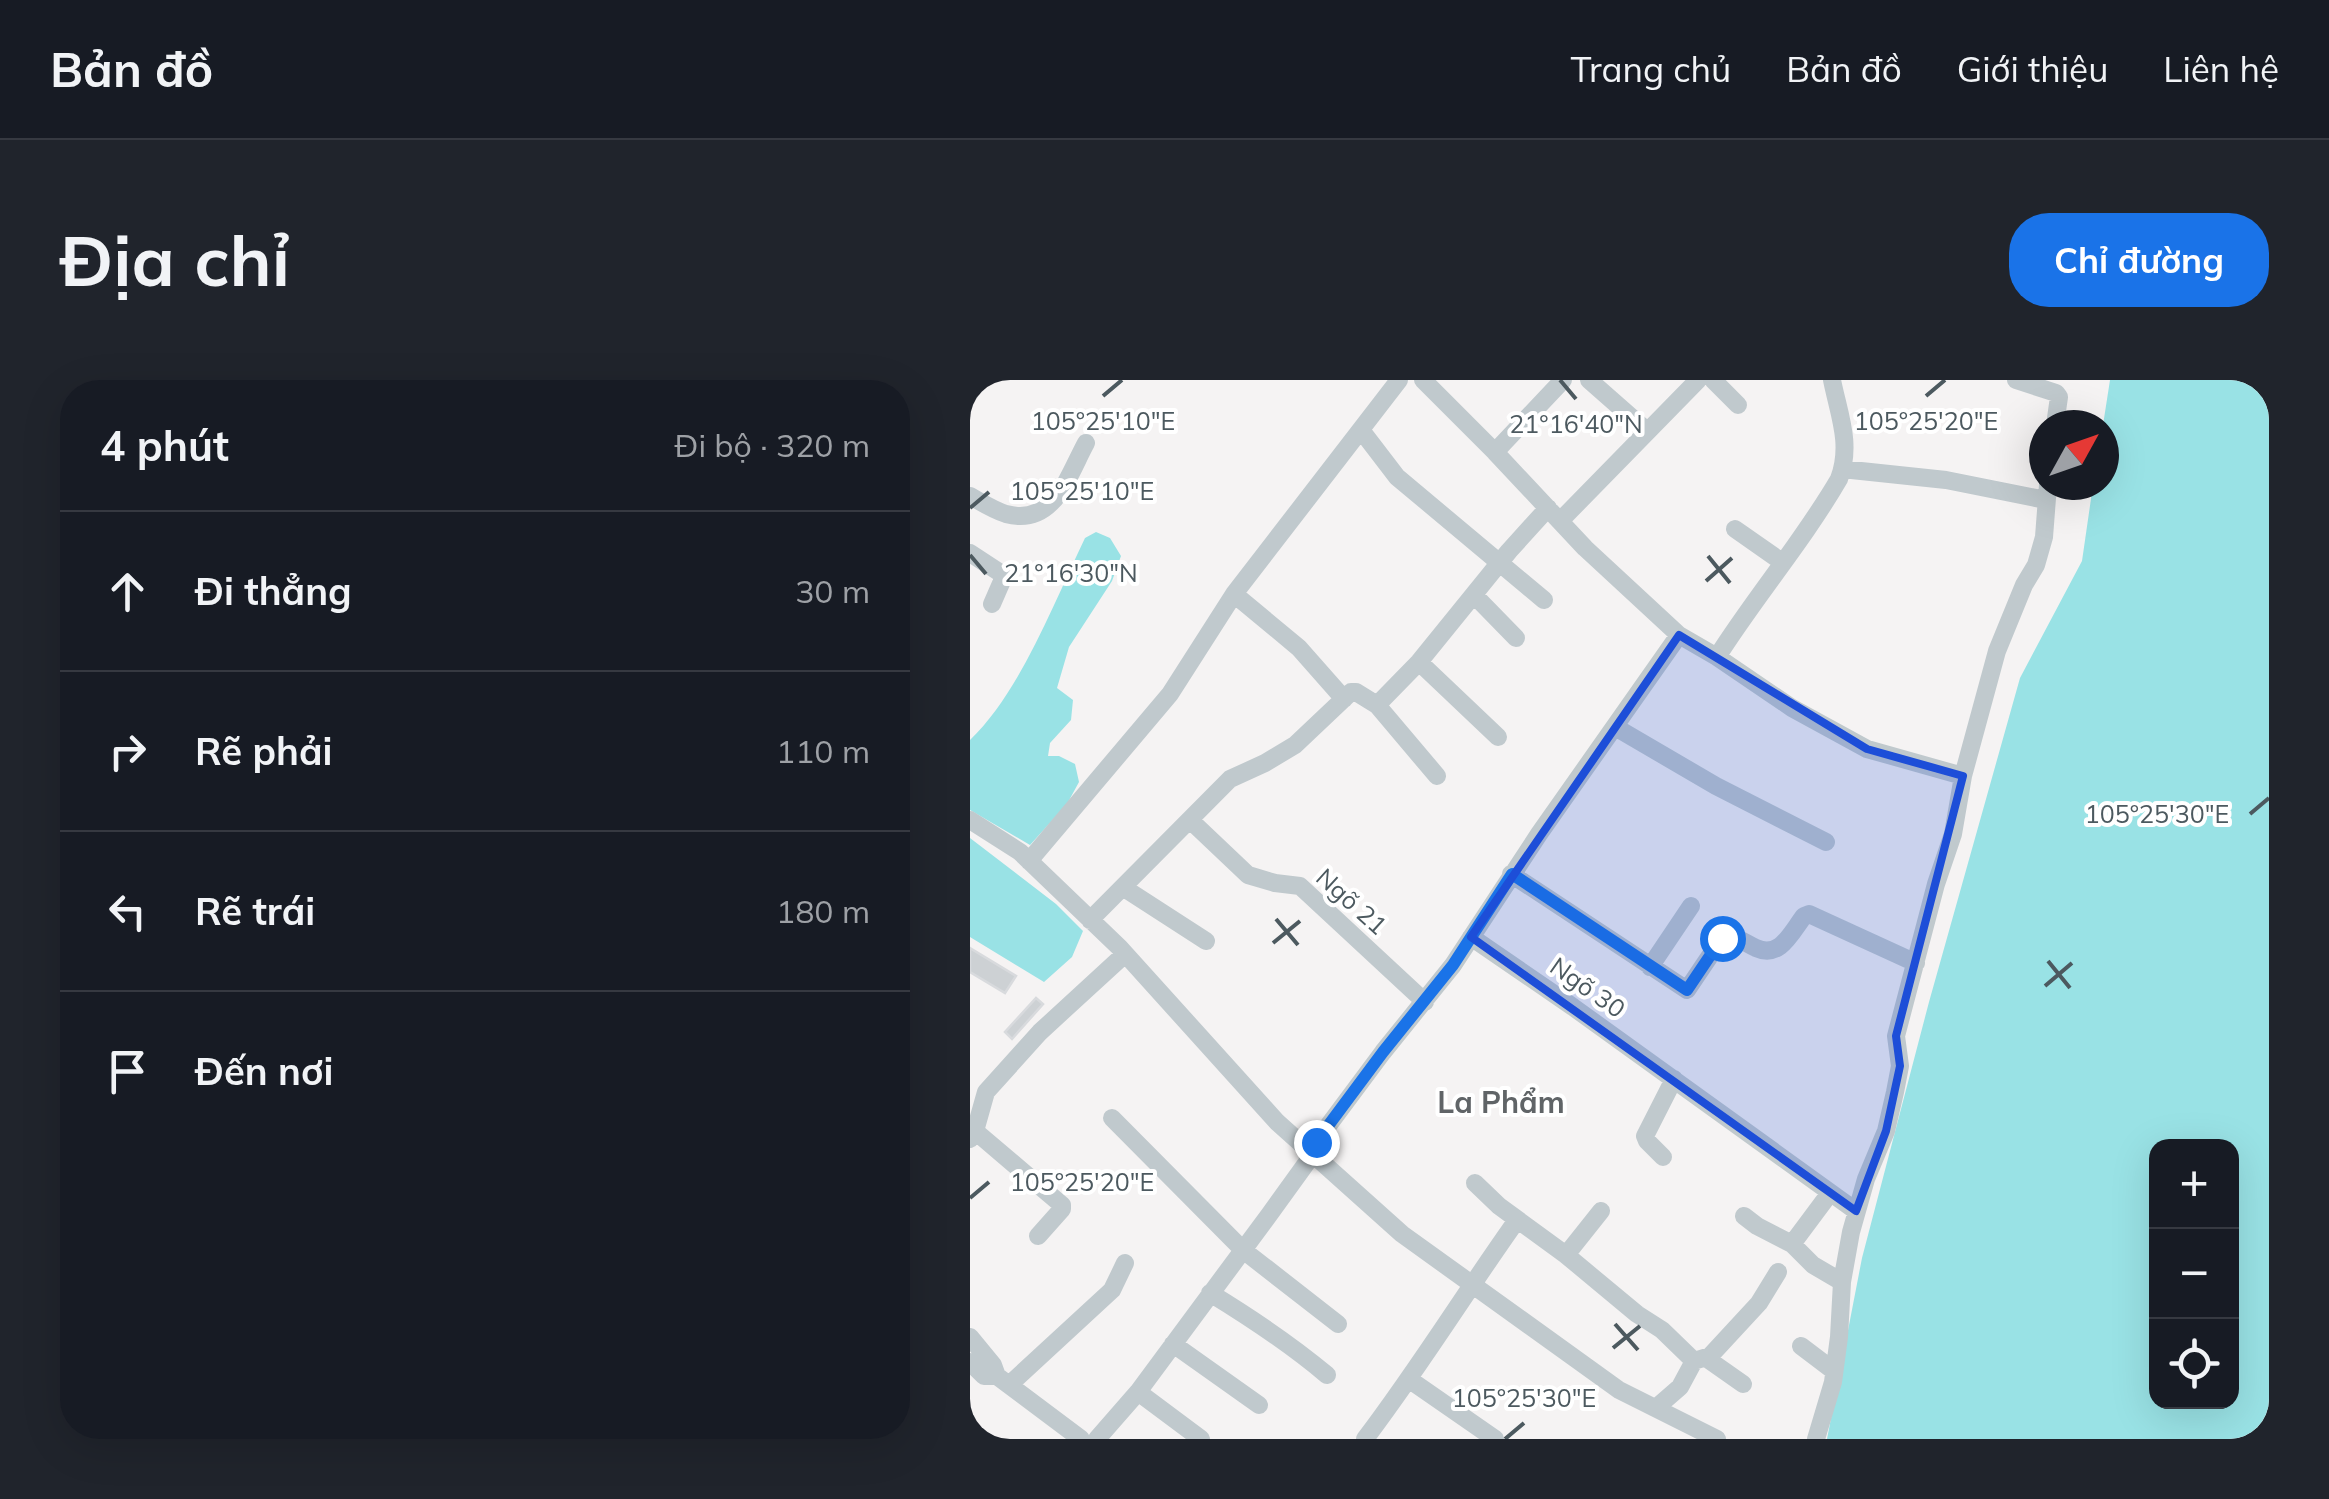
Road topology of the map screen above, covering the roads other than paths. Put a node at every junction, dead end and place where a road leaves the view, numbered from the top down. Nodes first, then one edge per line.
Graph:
1 (978, 380) edge
2 (1399, 380) edge
3 (1422, 380) edge
4 (1563, 380) edge
5 (1589, 380) edge
6 (1698, 380) edge
7 (1713, 380) edge
8 (1832, 380) edge
9 (2016, 380) edge
10 (2059, 388) edge
11 (970, 392) edge
12 (1738, 405) dead end
13 (1362, 430) junction
14 (1647, 432) junction
15 (1086, 443) dead end
16 (1495, 452) junction
17 (1842, 469) junction
18 (2029, 490) edge
19 (970, 496) edge
20 (2046, 500) edge
21 (1554, 515) junction
22 (1735, 529) dead end
23 (970, 553) edge
24 (1500, 562) junction
25 (1782, 562) junction
26 (1234, 594) junction
27 (1474, 596) junction
28 (1544, 600) dead end
29 (992, 604) dead end
30 (1679, 634) junction
31 (1516, 638) dead end
32 (1717, 657) junction
33 (1419, 662) junction
34 (1344, 699) junction
35 (1377, 705) junction
36 (1615, 727) junction
37 (1498, 737) dead end
38 (1438, 776) dead end
39 (1962, 776) junction
40 (970, 820) edge
41 (1190, 820) junction
42 (1826, 842) dead end
43 (1030, 861) junction
44 (1512, 874) junction
45 (1124, 888) junction
46 (1692, 906) dead end
47 (1090, 920) junction
48 (1471, 937) junction
49 (1206, 941) dead end
50 (1125, 954) junction
51 (1916, 963) junction
52 (1650, 967) junction
53 (1425, 1002) junction
54 (1674, 1079) junction
55 (1112, 1118) dead end
56 (972, 1135) edge
57 (1313, 1154) junction
58 (1662, 1157) dead end
59 (1475, 1182) dead end
60 (1830, 1193) junction
61 (1856, 1211) junction
62 (1601, 1212) dead end
63 (1744, 1216) dead end
64 (1517, 1220) junction
65 (1038, 1236) dead end
66 (1792, 1244) junction
67 (1243, 1250) junction
68 (1566, 1255) junction
69 (1125, 1263) dead end
70 (1778, 1272) dead end
71 (1842, 1282) junction
72 (1471, 1285) junction
73 (1210, 1293) junction
74 (1338, 1324) dead end
75 (970, 1337) edge
76 (1174, 1344) junction
77 (1800, 1346) dead end
78 (1700, 1360) junction
79 (970, 1362) edge
80 (1834, 1371) junction
81 (1327, 1375) dead end
82 (1410, 1380) junction
83 (1003, 1381) junction
84 (1743, 1384) dead end
85 (1138, 1392) junction
86 (1260, 1405) dead end
87 (1657, 1408) junction
88 (1081, 1439) edge
89 (1097, 1439) edge
90 (1201, 1439) edge
91 (1365, 1439) edge
92 (1495, 1439) edge
93 (1717, 1439) edge
94 (1816, 1439) edge

1 - 11 street
2 - 13 street
3 - 16 street
4 - 16 street
5 - 14 street
6 - 14 street
7 - 12 street
8 - 17 street
9 - 10 street
13 - 24 street
13 - 26 street
14 - 21 street
15 - 19 street
16 - 21 street
17 - 18 street
17 - 25 street
20 - 39 street
21 - 24 street
21 - 30 street
22 - 25 street
23 - 29 street
24 - 27 street
24 - 28 street
25 - 32 street
26 - 34 street
26 - 43 street
27 - 31 street
27 - 33 street
30 - 32 street
30 - 36 street
32 - 39 street
33 - 35 street
33 - 37 street
34 - 35 street
34 - 41 street
35 - 38 street
36 - 42 street
36 - 44 street
39 - 51 street
40 - 43 street
41 - 45 street
41 - 53 street, Ngõ 21
43 - 47 street
44 - 48 street
44 - 52 street
45 - 47 street
45 - 49 street
46 - 52 street
47 - 50 street
48 - 53 street
48 - 54 street, Ngõ 30
50 - 56 street
50 - 57 street
51 - 52 street
51 - 61 street
53 - 57 street
54 - 58 street
54 - 60 street, Ngõ 30
55 - 67 street
56 - 65 street
57 - 67 street
57 - 72 street
59 - 64 street
60 - 61 street, Ngõ 30
60 - 66 street
61 - 71 street
62 - 68 street
63 - 66 street
64 - 68 street
64 - 72 street
66 - 71 street
67 - 73 street
67 - 74 street
68 - 78 street
69 - 83 street
70 - 78 street
71 - 80 street
72 - 82 street
72 - 87 street
73 - 76 street
73 - 81 street
75 - 83 street
76 - 85 street
76 - 86 street
77 - 80 street
78 - 84 street
78 - 87 street
79 - 83 street
80 - 94 street
82 - 91 street
82 - 92 street
83 - 88 street
85 - 89 street
85 - 90 street
87 - 93 street

